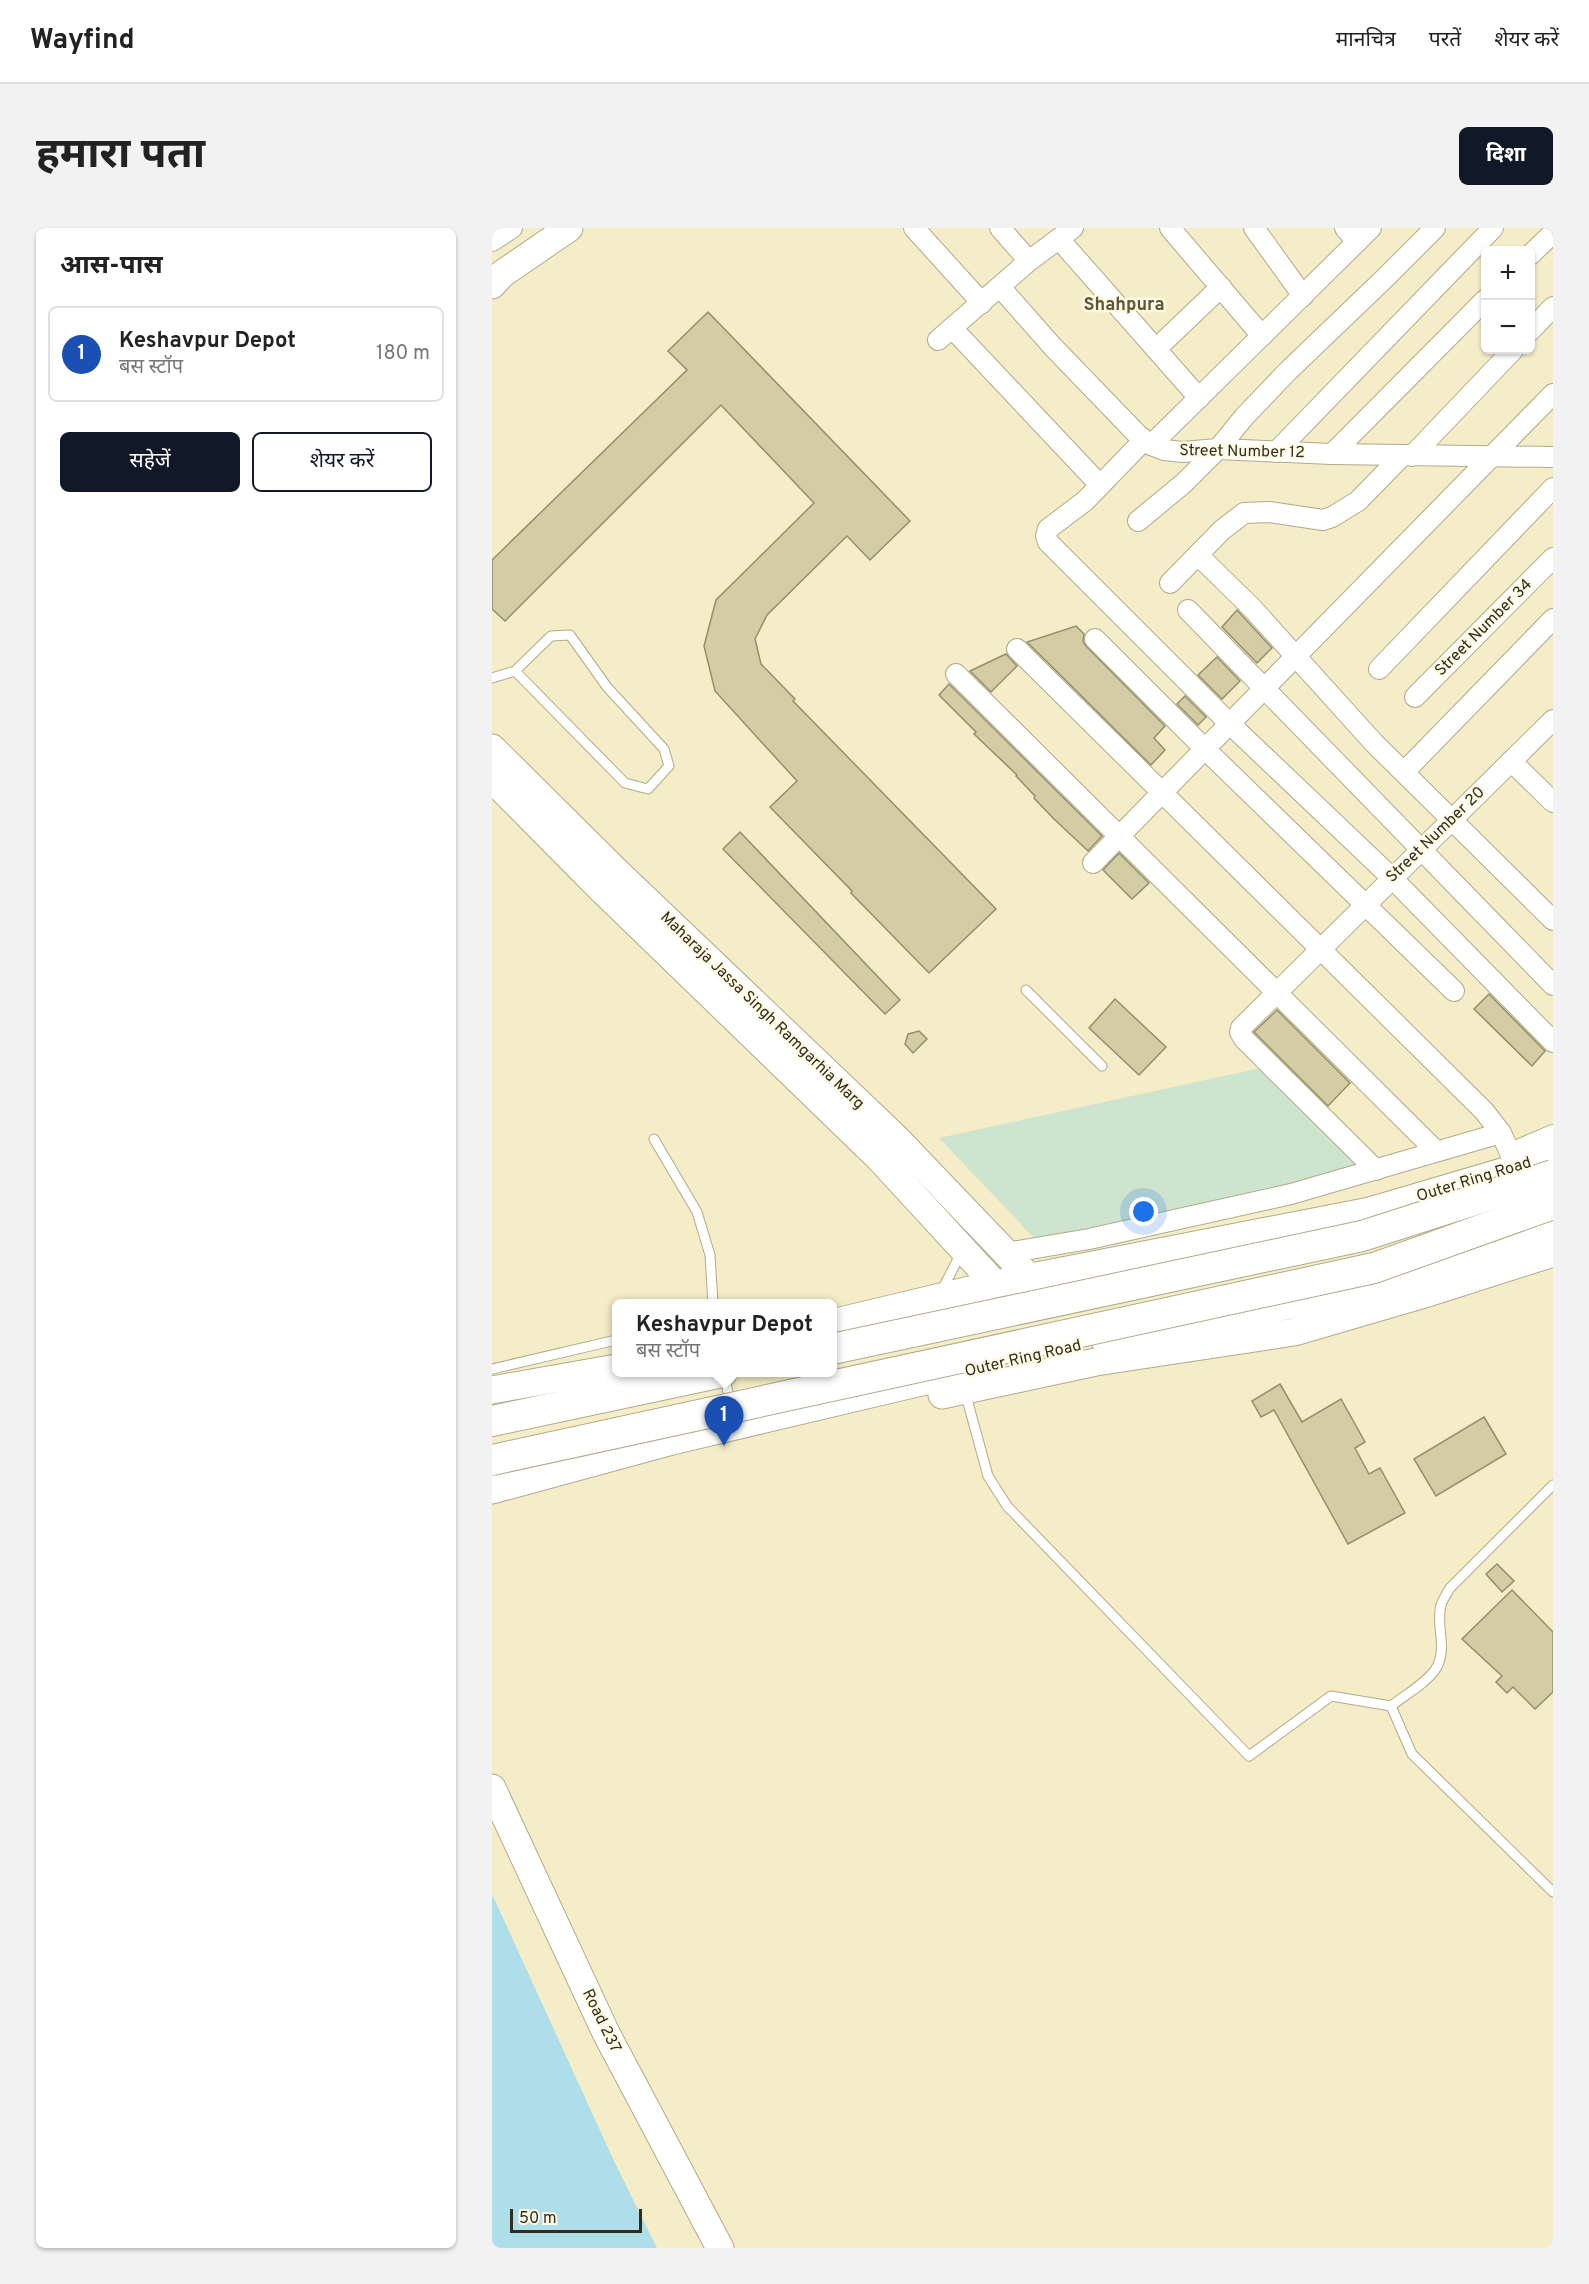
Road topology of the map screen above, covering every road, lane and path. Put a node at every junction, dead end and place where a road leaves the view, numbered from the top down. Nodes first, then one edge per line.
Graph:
1 (512, 228) edge
2 (569, 228) edge
3 (914, 228) edge
4 (1000, 228) edge
5 (1170, 228) edge
6 (1254, 228) edge
7 (1371, 228) edge
8 (1435, 228) edge
9 (1493, 228) edge
10 (1553, 233) edge
11 (1066, 234) edge
12 (1351, 235) edge
13 (492, 242) edge
14 (1535, 250) edge
15 (1029, 261) junction
16 (492, 285) edge
17 (1000, 287) junction
18 (1221, 287) junction
19 (1303, 296) junction
20 (982, 303) junction
21 (1481, 304) edge
22 (1553, 307) edge
23 (1535, 326) edge
24 (1262, 336) junction
25 (1156, 349) junction
26 (1509, 354) edge
27 (1553, 394) edge
28 (1199, 398) junction
29 (1147, 443) junction
30 (1218, 449) junction
31 (1276, 452) junction
32 (1332, 454) junction
33 (1407, 455) junction
34 (1490, 457) junction
35 (1553, 457) edge
36 (1100, 485) junction
37 (1553, 488) edge
38 (1138, 521) dead end
39 (1198, 555) junction
40 (1553, 558) edge
41 (1170, 583) dead end
42 (1188, 610) dead end
43 (1553, 620) edge
44 (1095, 639) dead end
45 (1017, 650) dead end
46 (1297, 656) junction
47 (1379, 669) dead end
48 (515, 671) junction
49 (956, 674) dead end
50 (492, 678) edge
51 (1265, 688) junction
52 (1415, 697) dead end
53 (1553, 720) edge
54 (1230, 724) junction
55 (492, 748) edge
56 (1205, 749) junction
57 (1511, 761) junction
58 (1404, 772) junction
59 (492, 779) edge
60 (1163, 793) junction
61 (1553, 802) edge
62 (1452, 819) junction
63 (1120, 836) junction
64 (1420, 850) junction
65 (1094, 863) dead end
66 (1392, 878) junction
67 (608, 879) junction
68 (1365, 905) junction
69 (1553, 920) edge
70 (1320, 949) junction
71 (1553, 985) edge
72 (1026, 990) dead end
73 (1454, 991) dead end
74 (1277, 992) junction
75 (1553, 1042) edge
76 (1102, 1066) dead end
77 (1502, 1133) junction
78 (1553, 1135) edge
79 (654, 1139) dead end
80 (888, 1149) junction
81 (1436, 1151) junction
82 (1553, 1157) edge
83 (1514, 1161) junction
84 (1376, 1170) junction
85 (1553, 1175) edge
86 (1553, 1204) edge
87 (1553, 1226) edge
88 (1247, 1235) junction
89 (963, 1249) junction
90 (1006, 1253) junction
91 (1553, 1253) edge
92 (1029, 1277) junction
93 (995, 1284) junction
94 (713, 1299) edge
95 (943, 1308) junction
96 (1261, 1311) junction
97 (949, 1329) dead end
98 (837, 1330) edge
99 (837, 1330) edge
100 (612, 1341) edge
101 (837, 1342) edge
102 (492, 1369) edge
103 (612, 1369) edge
104 (960, 1372) junction
105 (699, 1377) edge
106 (723, 1377) edge
107 (492, 1390) edge
108 (853, 1398) junction
109 (492, 1421) edge
110 (736, 1426) junction
111 (672, 1441) junction
112 (492, 1460) edge
113 (1553, 1485) edge
114 (492, 1490) edge
115 (1391, 1706) junction
116 (492, 1788) edge
117 (1553, 1892) edge
118 (720, 2248) edge

1 - 13 street
2 - 16 street
3 - 20 street
4 - 15 street
5 - 18 street
6 - 19 street
7 - 12 street
8 - 30 street
9 - 31 street
10 - 14 street
11 - 15 street
11 - 25 street
12 - 19 street
15 - 17 street
17 - 20 street
17 - 29 street
18 - 24 street
18 - 25 street
19 - 24 street
20 - 36 street
21 - 32 street
22 - 23 street
24 - 28 street
25 - 28 street
26 - 33 street
27 - 34 street
28 - 29 street
29 - 30 street, Street Number 12
29 - 36 street
30 - 31 street, Street Number 12
30 - 38 street
31 - 32 street, Street Number 12
32 - 33 street, Street Number 12
33 - 34 street, Street Number 12
33 - 39 street
34 - 35 street, Street Number 12
34 - 46 street
36 - 54 street
37 - 47 street
39 - 41 street
39 - 46 street
40 - 52 street, Street Number 34
42 - 51 street
43 - 58 street
44 - 56 street
45 - 60 street
46 - 51 street
46 - 58 street
48 - 48 lane
48 - 50 lane
49 - 63 street
51 - 54 street
51 - 64 street
53 - 57 street, Street Number 20
54 - 56 street
54 - 66 street
55 - 67 street, Maharaja Jassa Singh Ramgarhia Marg
56 - 60 street
56 - 68 street
57 - 61 street
57 - 62 street, Street Number 20
58 - 62 street
59 - 67 street, Maharaja Jassa Singh Ramgarhia Marg
60 - 63 street
60 - 70 street
62 - 64 street, Street Number 20
62 - 69 street
63 - 65 street
63 - 74 street
64 - 66 street, Street Number 20
64 - 71 street
66 - 68 street, Street Number 20
66 - 75 street
67 - 80 street, Maharaja Jassa Singh Ramgarhia Marg
68 - 70 street, Street Number 20
68 - 73 street
70 - 74 street, Street Number 20
70 - 77 street
72 - 76 lane
74 - 81 street
74 - 84 street, Street Number 20
77 - 81 street
77 - 83 street
78 - 83 street
79 - 94 lane
80 - 89 street, Maharaja Jassa Singh Ramgarhia Marg
80 - 90 street, Maharaja Jassa Singh Ramgarhia Marg
81 - 84 street
82 - 83 street, Outer Ring Road
83 - 88 street, Outer Ring Road
84 - 90 street
85 - 98 main road, Outer Ring Road, bridge
86 - 112 main road, Outer Ring Road, bridge
87 - 96 street, Outer Ring Road
88 - 92 street, Outer Ring Road
88 - 96 street
89 - 93 street, Maharaja Jassa Singh Ramgarhia Marg
89 - 95 lane
90 - 92 street, Maharaja Jassa Singh Ramgarhia Marg
91 - 104 street
92 - 93 street, Outer Ring Road
93 - 95 street, Outer Ring Road
95 - 97 lane
95 - 99 street, Outer Ring Road
96 - 104 street, Outer Ring Road
100 - 102 lane
101 - 108 street
103 - 107 street
104 - 108 street, Outer Ring Road
104 - 111 street
104 - 115 lane
105 - 109 main road
106 - 110 lane
108 - 110 street, Outer Ring Road
110 - 111 street, Outer Ring Road
111 - 114 street, Outer Ring Road
113 - 115 lane
115 - 117 lane
116 - 118 street, Road 237

